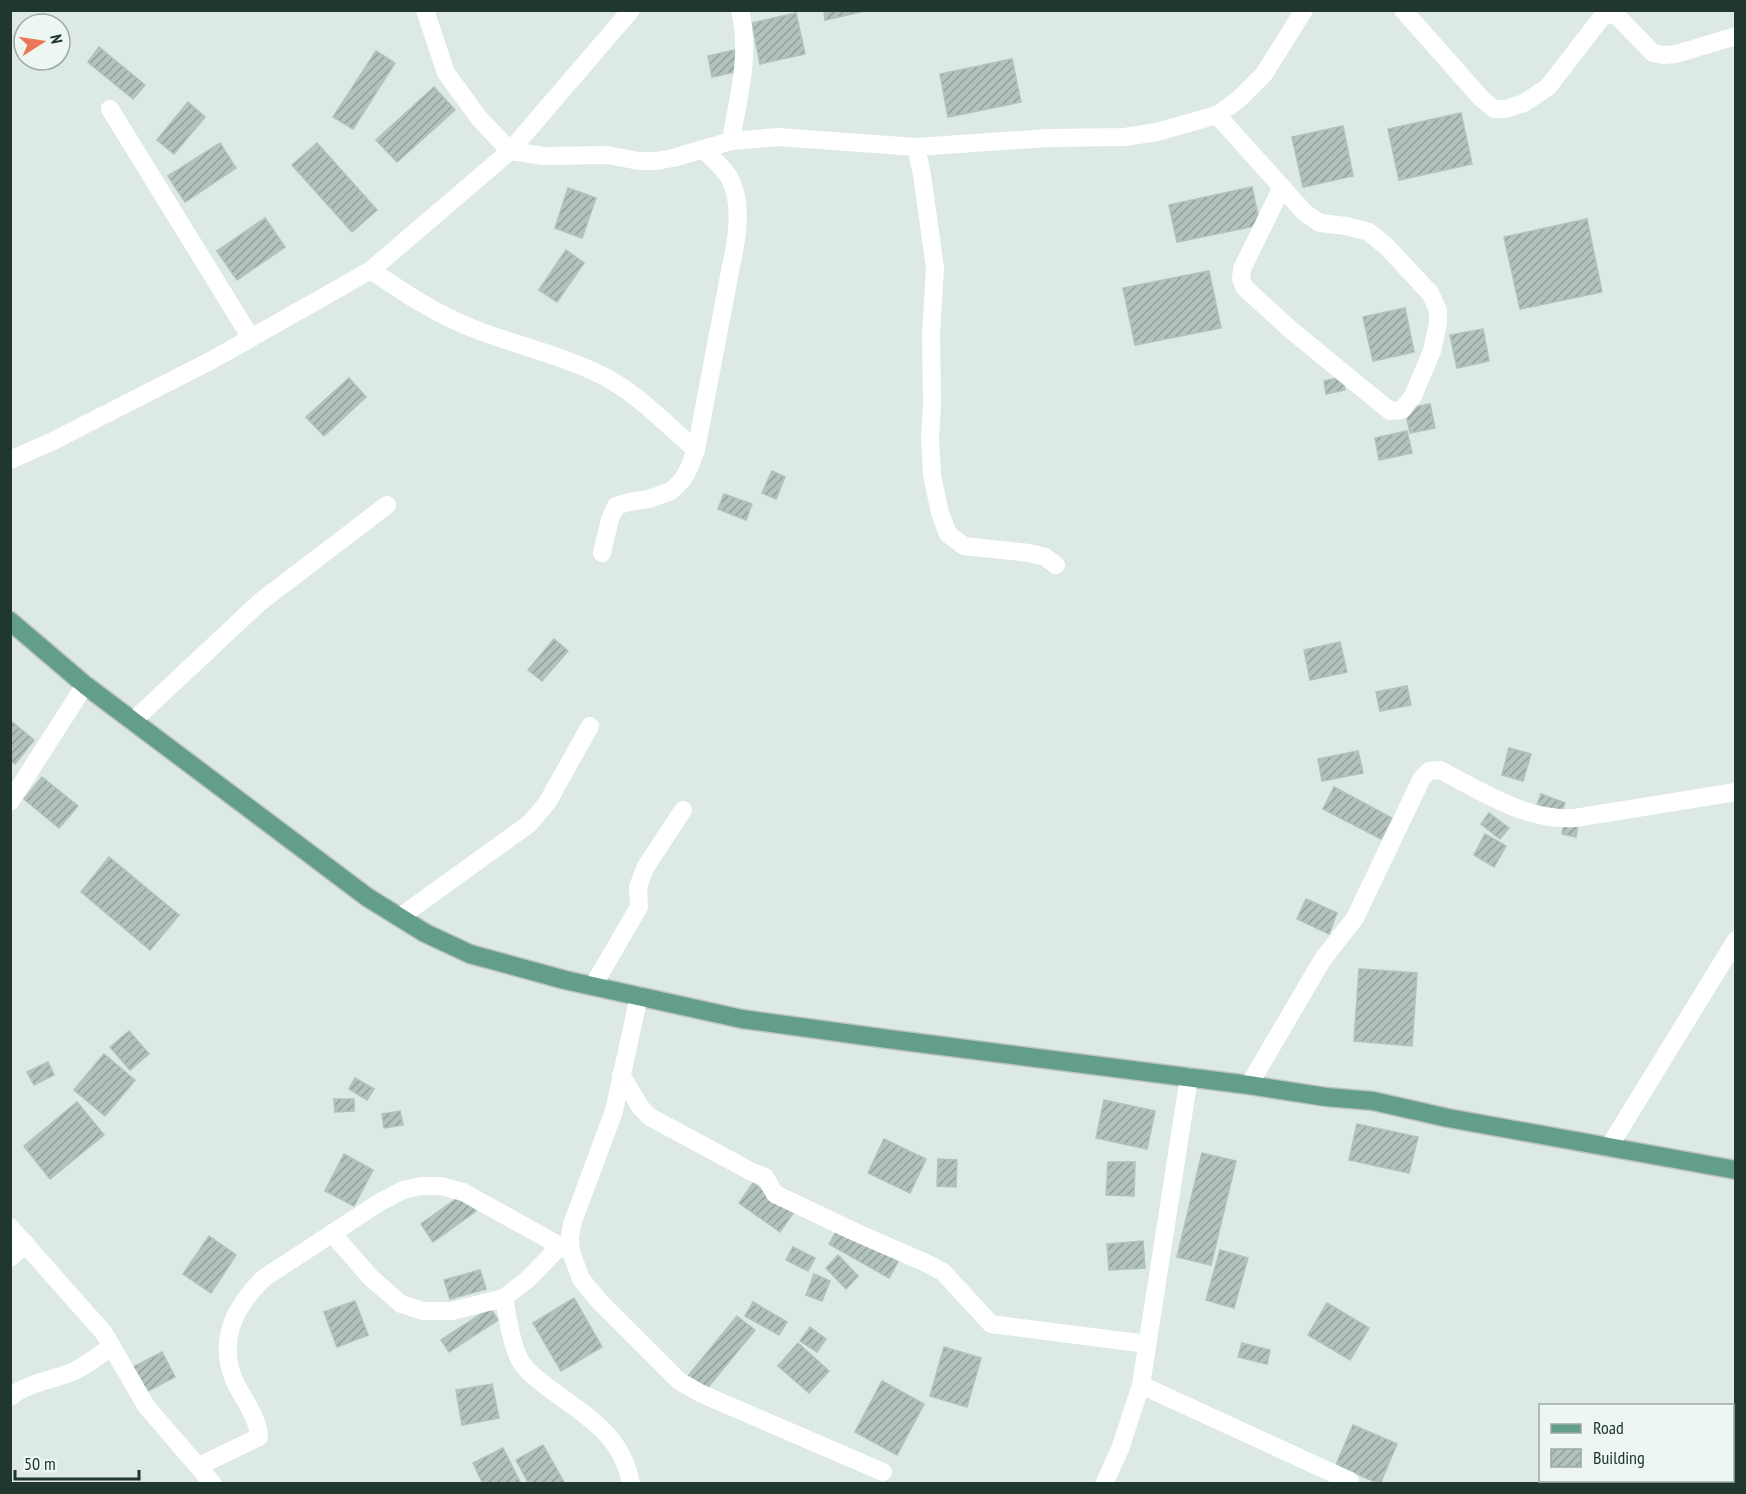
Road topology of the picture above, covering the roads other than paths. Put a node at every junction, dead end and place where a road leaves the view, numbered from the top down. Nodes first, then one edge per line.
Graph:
1 (425, 10) edge
2 (631, 10) edge
3 (740, 10) edge
4 (1304, 10) edge
5 (1410, 13) edge
6 (1736, 36) edge
7 (110, 110) dead end
8 (1217, 115) junction
9 (731, 141) junction
10 (916, 147) junction
11 (704, 149) junction
12 (510, 151) junction
13 (1282, 187) junction
14 (371, 270) junction
15 (251, 338) junction
16 (696, 450) junction
17 (10, 460) edge
18 (387, 505) dead end
19 (602, 553) dead end
20 (1056, 565) dead end
21 (10, 621) edge
22 (86, 686) junction
23 (133, 721) junction
24 (590, 726) dead end
25 (1736, 792) edge
26 (10, 802) edge
27 (683, 810) dead end
28 (400, 917) junction
29 (1736, 940) edge
30 (593, 987) junction
31 (639, 996) junction
32 (621, 1075) junction
33 (1189, 1077) junction
34 (1249, 1085) junction
35 (1609, 1147) junction
36 (1736, 1170) edge
37 (10, 1227) edge
38 (332, 1233) junction
39 (26, 1244) junction
40 (566, 1249) junction
41 (10, 1258) edge
42 (504, 1298) junction
43 (1147, 1344) junction
44 (112, 1346) junction
45 (1141, 1385) junction
46 (10, 1397) edge
47 (199, 1466) junction
48 (883, 1472) dead end
49 (1350, 1481) dead end
50 (213, 1484) edge
51 (631, 1484) edge
52 (1104, 1484) edge

1 - 12 street
2 - 12 street
3 - 9 street
4 - 8 street
5 - 6 street
7 - 15 street
8 - 10 street
8 - 13 street
9 - 10 street
9 - 11 street
10 - 20 street
11 - 12 street
11 - 16 street
12 - 14 street
13 - 13 street
14 - 15 street
14 - 16 street
15 - 17 street
16 - 19 street
18 - 23 street
21 - 22 main road
22 - 23 main road
22 - 26 street
23 - 28 main road
24 - 28 street
25 - 34 street
27 - 30 street
28 - 30 main road
29 - 35 street
30 - 31 main road
31 - 32 street
31 - 33 main road
32 - 40 street
32 - 43 street
33 - 34 main road
33 - 43 street
34 - 35 main road
35 - 36 main road
37 - 39 street
38 - 40 street
38 - 42 street
38 - 47 street
39 - 41 street
39 - 44 street
40 - 42 street
40 - 48 street
42 - 51 street
43 - 45 street
44 - 46 street
44 - 47 street
45 - 49 street
45 - 52 street
47 - 50 street

